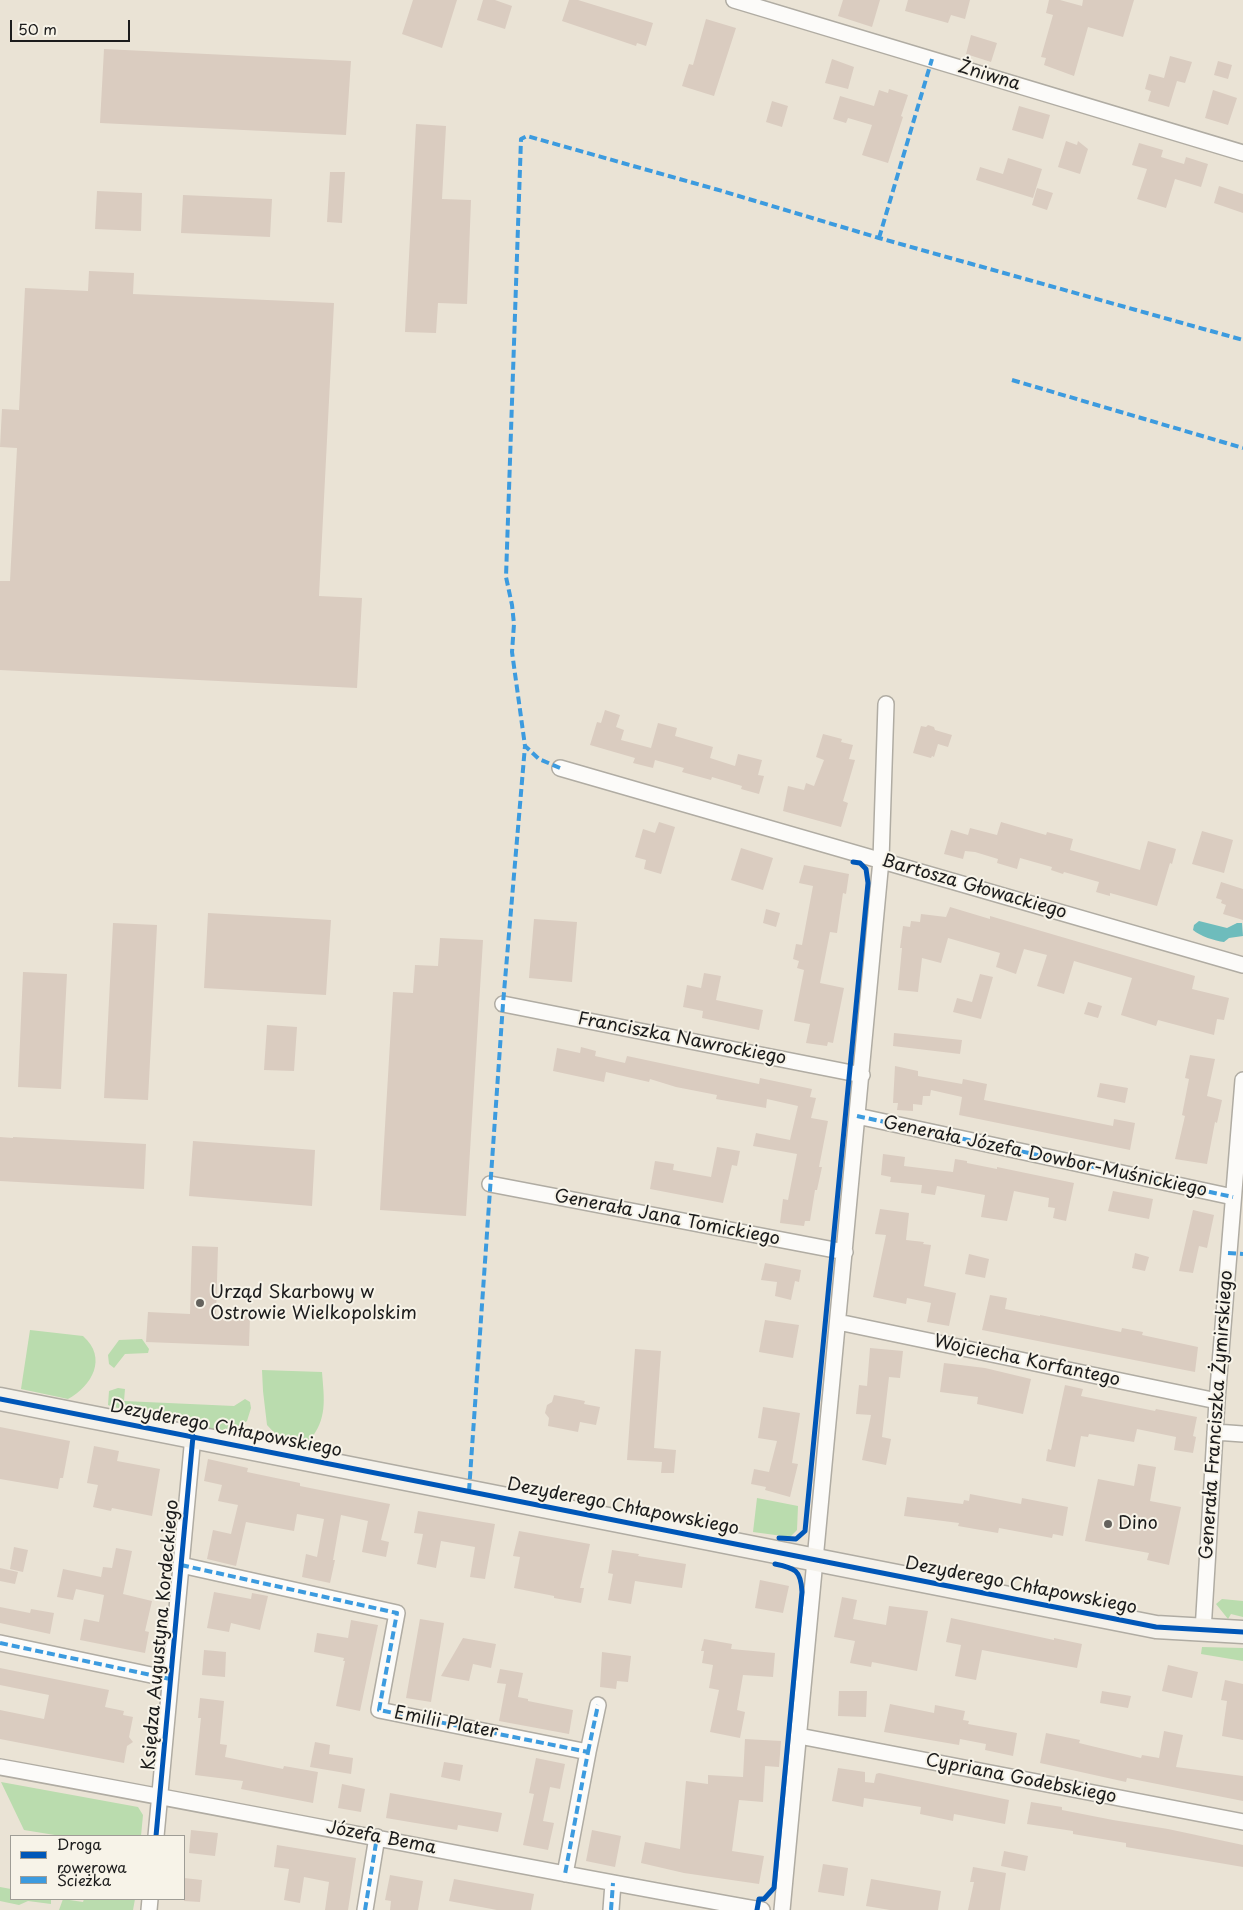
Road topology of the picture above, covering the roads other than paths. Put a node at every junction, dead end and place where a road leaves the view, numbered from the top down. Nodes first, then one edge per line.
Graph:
1 (734, 0) edge
2 (1243, 153) edge
3 (886, 704) dead end
4 (560, 768) dead end
5 (881, 860) junction
6 (1243, 965) edge
7 (503, 1004) dead end
8 (862, 1075) junction
9 (1243, 1080) edge
10 (857, 1116) junction
11 (490, 1184) dead end
12 (1233, 1197) junction
13 (845, 1252) junction
14 (1236, 1254) edge
15 (838, 1322) junction
16 (0, 1399) edge
17 (1217, 1401) junction
18 (1215, 1432) junction
19 (1243, 1434) edge
20 (192, 1436) junction
21 (815, 1559) junction
22 (180, 1565) junction
23 (1203, 1631) junction
24 (1243, 1632) edge
25 (0, 1643) edge
26 (170, 1680) junction
27 (598, 1705) dead end
28 (798, 1736) junction
29 (588, 1752) junction
30 (0, 1766) edge
31 (160, 1796) junction
32 (1243, 1822) edge
33 (156, 1835) edge
34 (377, 1837) junction
35 (565, 1874) junction
36 (613, 1884) junction
37 (365, 1910) edge
38 (611, 1910) edge
39 (762, 1910) edge
40 (782, 1910) edge

1 - 2 street, Żniwna
3 - 5 street
4 - 5 street, Bartosza Głowackiego
5 - 6 street, Bartosza Głowackiego
5 - 8 street
7 - 8 street, Franciszka Nawrockiego
8 - 10 street
9 - 12 street, Generała Franciszka Żymirskiego
10 - 12 street, Generała Józefa Dowbor-Muśnickiego
10 - 13 street
11 - 13 street, Generała Jana Tomickiego
12 - 14 street, Generała Franciszka Żymirskiego
13 - 15 street
14 - 17 street, Generała Franciszka Żymirskiego
15 - 17 street, Wojciecha Korfantego
15 - 21 street
16 - 20 street, Dezyderego Chłapowskiego
17 - 18 street, Generała Franciszka Żymirskiego
18 - 19 street
18 - 23 street, Generała Franciszka Żymirskiego
20 - 21 street, Dezyderego Chłapowskiego
20 - 22 street, Księdza Augustyna Kordeckiego
21 - 23 street, Dezyderego Chłapowskiego
21 - 28 street
22 - 26 street, Księdza Augustyna Kordeckiego
22 - 29 street, Emilii Plater
23 - 24 street, Dezyderego Chłapowskiego
25 - 26 street
26 - 31 street, Księdza Augustyna Kordeckiego
27 - 29 street
28 - 32 street, Cypriana Godebskiego
28 - 40 street
29 - 35 street
30 - 31 street, Józefa Bema
31 - 33 street, Księdza Augustyna Kordeckiego
31 - 34 street, Józefa Bema
34 - 35 street, Józefa Bema
34 - 37 street
35 - 36 street, Józefa Bema
36 - 38 street
36 - 39 street, Józefa Bema

